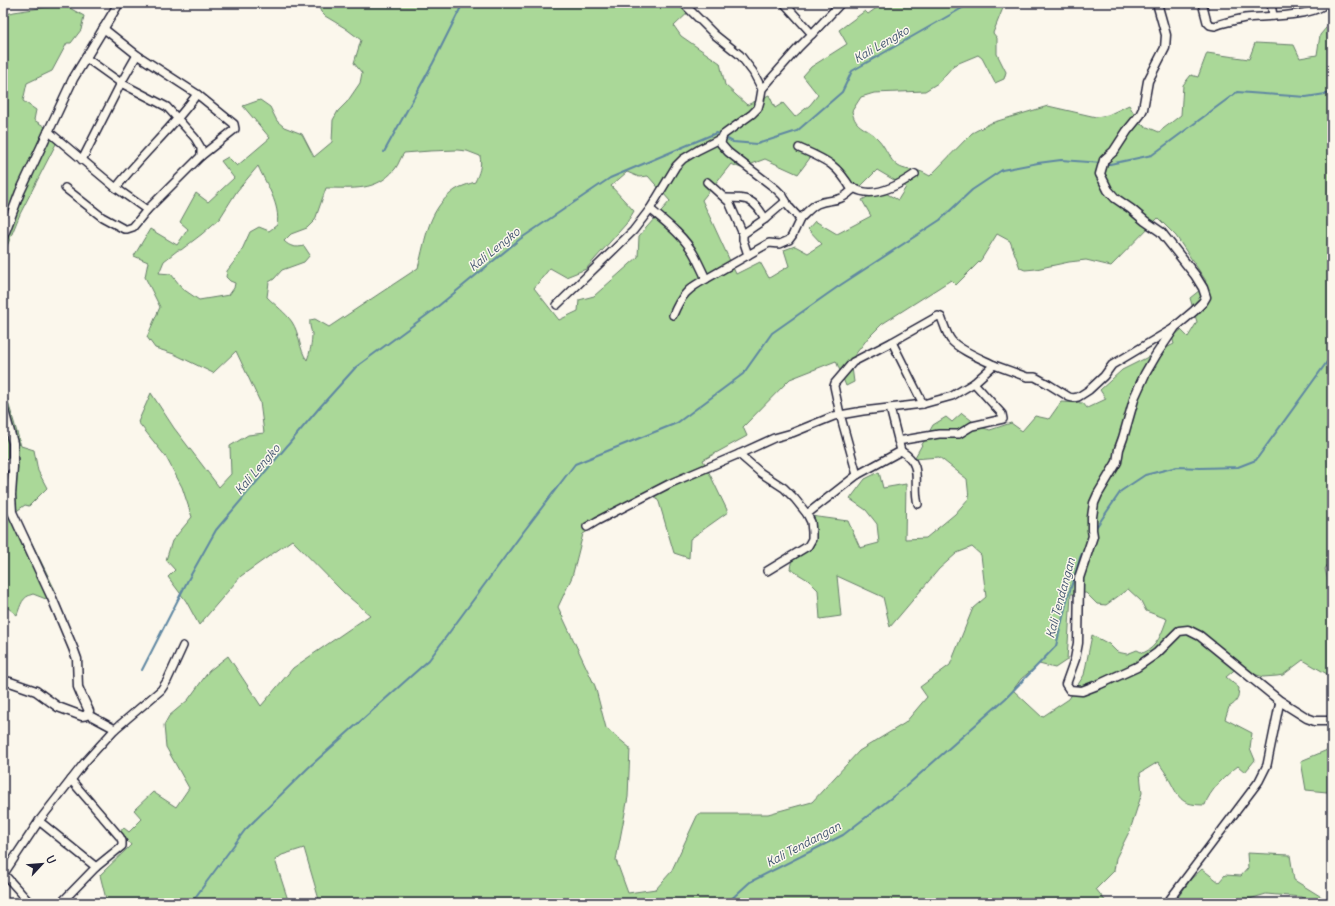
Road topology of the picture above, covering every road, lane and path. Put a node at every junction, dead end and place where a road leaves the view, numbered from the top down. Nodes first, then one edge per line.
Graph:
1 (119, 3) edge
2 (683, 3) edge
3 (784, 3) edge
4 (841, 3) edge
5 (1157, 3) edge
6 (1202, 3) edge
7 (1271, 3) edge
8 (1326, 3) edge
9 (1273, 16) junction
10 (103, 28) junction
11 (812, 34) junction
12 (137, 55) junction
13 (86, 58) junction
14 (121, 83) junction
15 (762, 90) junction
16 (197, 94) junction
17 (178, 118) junction
18 (48, 131) junction
19 (722, 137) junction
20 (799, 148) dead end
21 (201, 156) junction
22 (82, 160) junction
23 (915, 174) dead end
24 (708, 182) dead end
25 (65, 188) dead end
26 (116, 188) junction
27 (852, 190) junction
28 (726, 198) junction
29 (786, 201) junction
30 (650, 209) junction
31 (147, 210) junction
32 (765, 218) junction
33 (800, 218) junction
34 (743, 234) junction
35 (3, 237) edge
36 (748, 255) junction
37 (706, 279) junction
38 (557, 305) dead end
39 (673, 315) dead end
40 (1176, 327) junction
41 (892, 342) junction
42 (994, 365) junction
43 (974, 383) junction
44 (923, 404) junction
45 (3, 407) edge
46 (890, 408) junction
47 (840, 414) junction
48 (898, 441) junction
49 (901, 451) junction
50 (739, 454) junction
51 (14, 460) junction
52 (3, 469) edge
53 (857, 476) junction
54 (918, 504) dead end
55 (807, 514) junction
56 (587, 527) dead end
57 (767, 571) dead end
58 (183, 646) dead end
59 (3, 681) edge
60 (1280, 701) junction
61 (87, 714) junction
62 (1332, 721) edge
63 (115, 729) junction
64 (71, 780) junction
65 (39, 821) junction
66 (96, 867) junction
67 (3, 874) edge
68 (30, 903) edge
69 (60, 903) edge
70 (1167, 903) edge

1 - 10 street
2 - 15 street
3 - 11 street
4 - 11 street
5 - 40 street
6 - 9 street
7 - 9 street
8 - 9 street
10 - 12 street
10 - 13 street
11 - 15 street
12 - 14 street
12 - 16 street
13 - 14 street
13 - 18 street
14 - 17 street
14 - 22 street
15 - 19 street
16 - 17 street
16 - 21 street
17 - 21 street
17 - 26 street
18 - 22 street
18 - 35 street
19 - 29 street
19 - 30 street
20 - 27 street
21 - 31 street
22 - 26 street
23 - 27 street
24 - 28 street
25 - 31 street
26 - 31 street
27 - 33 street
28 - 32 street
28 - 34 street
29 - 32 street
29 - 33 street
30 - 37 street
30 - 38 street
32 - 34 street
33 - 36 street
34 - 36 street
36 - 37 street
37 - 39 street
40 - 42 street
40 - 60 street
41 - 42 street
41 - 44 street
41 - 47 street
42 - 43 street
43 - 44 street
43 - 48 street
44 - 46 street
45 - 51 street
46 - 47 street
46 - 48 street
47 - 50 street
47 - 53 street
48 - 49 street
49 - 53 street
49 - 54 street
50 - 55 street
50 - 56 street
51 - 52 street
51 - 61 street
53 - 55 street
55 - 57 street
58 - 63 street
59 - 61 street
60 - 62 street
60 - 70 street
61 - 63 street
63 - 64 street
64 - 65 street
64 - 66 street
65 - 66 street
65 - 67 street
66 - 69 street
67 - 68 street

